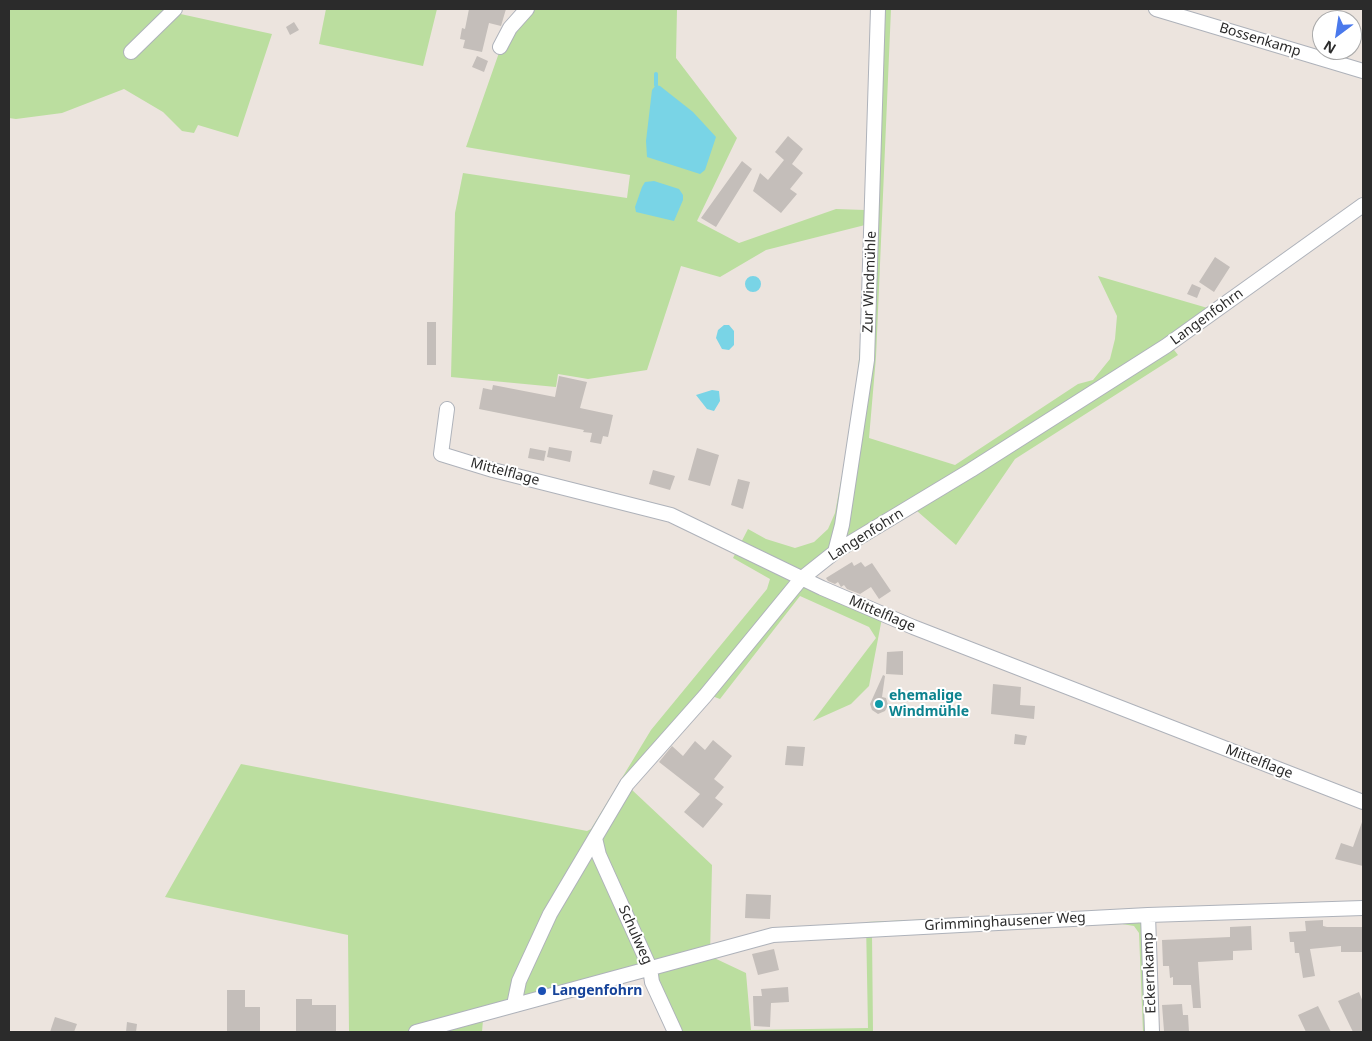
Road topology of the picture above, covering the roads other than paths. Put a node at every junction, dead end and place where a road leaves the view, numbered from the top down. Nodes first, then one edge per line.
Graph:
1 (175, 9) edge
2 (527, 9) edge
3 (878, 9) edge
4 (1156, 9) edge
5 (500, 47) dead end
6 (131, 52) dead end
7 (1363, 70) edge
8 (1363, 205) edge
9 (447, 409) dead end
10 (835, 552) junction
11 (801, 579) junction
12 (1363, 802) edge
13 (595, 838) junction
14 (1363, 908) edge
15 (1148, 915) junction
16 (650, 968) junction
17 (514, 1005) junction
18 (416, 1032) edge
19 (675, 1032) edge
20 (1152, 1032) edge

1 - 6 street
2 - 5 street
3 - 10 street, Zur Windmühle
4 - 7 street, Bossenkamp
8 - 10 street, Langenfohrn
9 - 11 street, Mittelflage
10 - 11 street, Langenfohrn
11 - 12 street, Mittelflage
11 - 13 street, Langenfohrn
13 - 16 street, Schulweg
13 - 17 street, Langenfohrn
14 - 15 street, Grimminghausener Weg
15 - 16 street, Grimminghausener Weg
15 - 20 street, Eckernkamp
16 - 17 street, Grimminghausener Weg
16 - 19 street, Schulweg
17 - 18 street, Grimminghausener Weg

